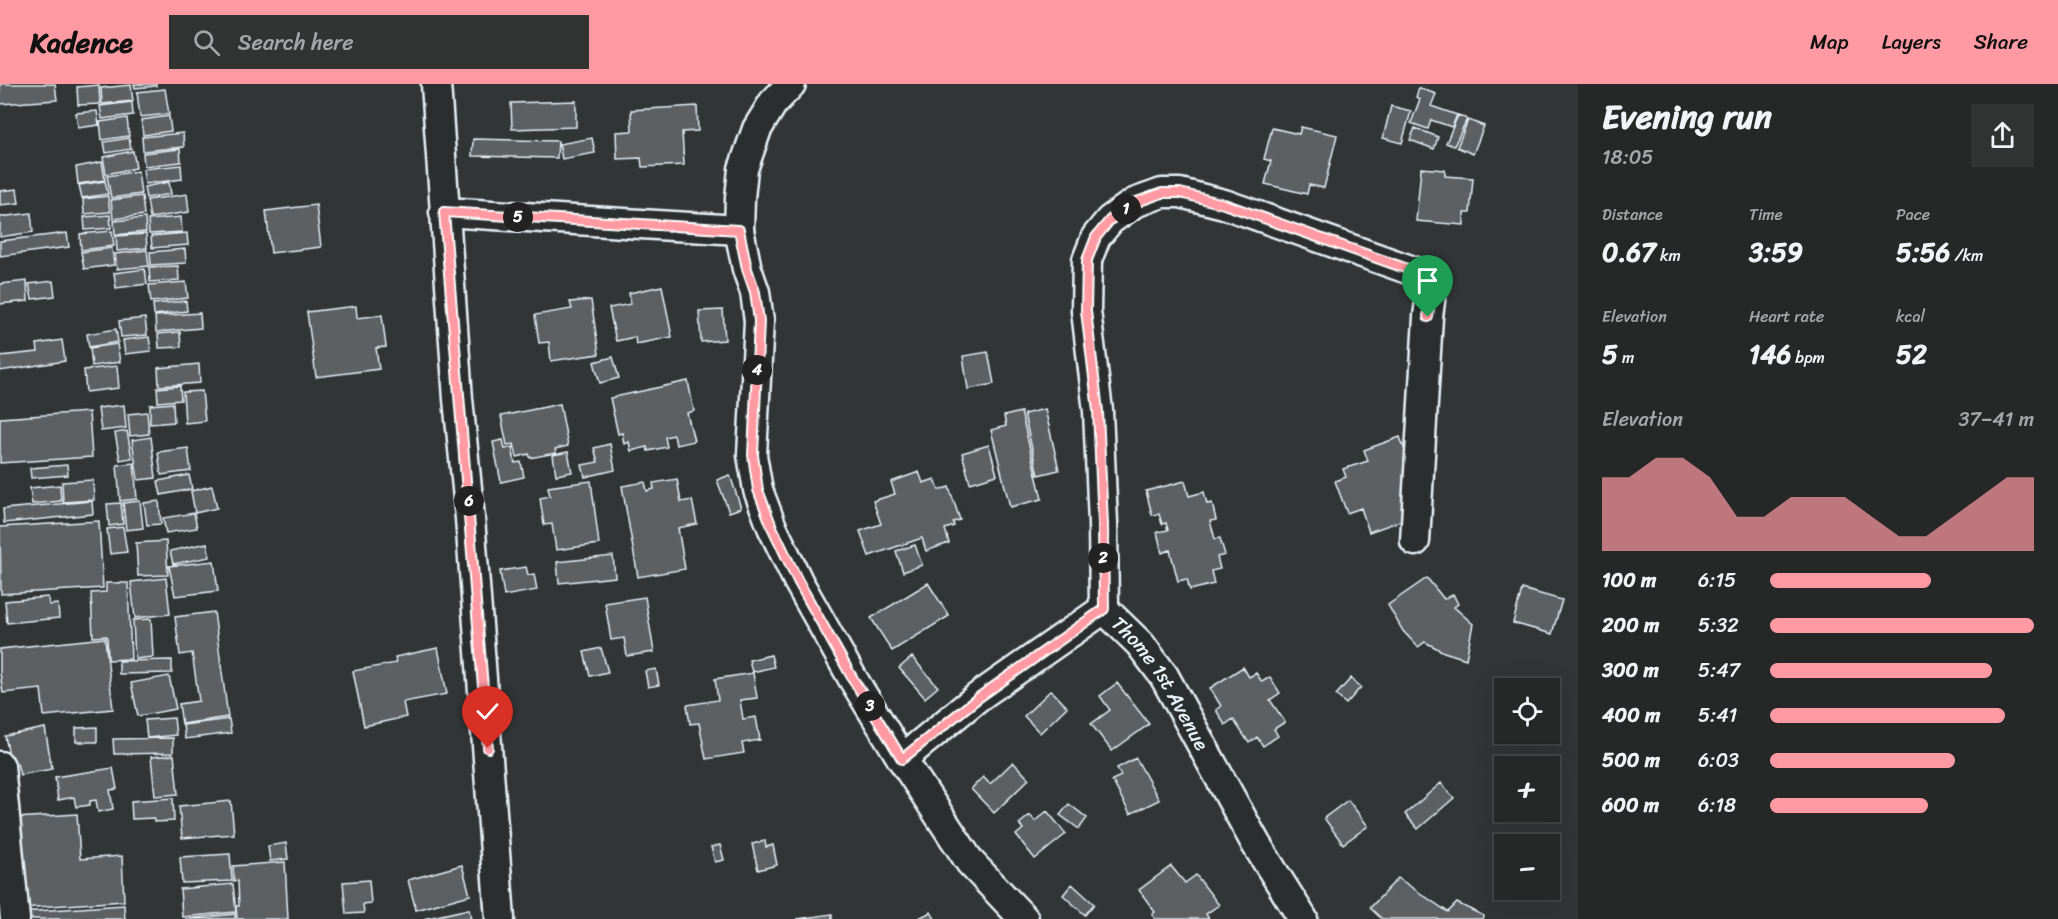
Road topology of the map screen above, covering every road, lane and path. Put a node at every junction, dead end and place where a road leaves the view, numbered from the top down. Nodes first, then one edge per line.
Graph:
1 (436, 84) edge
2 (790, 84) edge
3 (444, 212) junction
4 (739, 230) junction
5 (1416, 541) dead end
6 (1104, 609) junction
7 (902, 759) junction
8 (0, 773) edge
9 (15, 919) edge
10 (501, 919) edge
11 (1024, 919) edge
12 (1303, 919) edge

1 - 3 street
2 - 4 street
3 - 4 street
3 - 10 street
4 - 7 street
5 - 6 street
6 - 7 street, Thome 1st Avenue
6 - 12 street, Thome 1st Avenue
7 - 11 street
8 - 9 street

